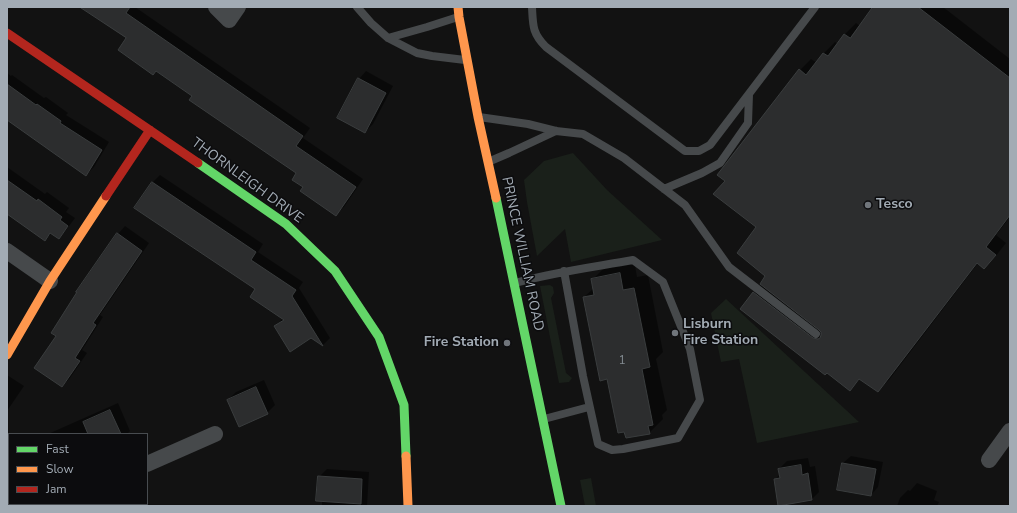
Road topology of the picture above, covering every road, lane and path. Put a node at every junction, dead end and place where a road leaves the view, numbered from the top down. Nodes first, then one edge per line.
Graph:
1 (216, 7) edge
2 (238, 7) edge
3 (357, 7) edge
4 (458, 7) edge
5 (532, 7) edge
6 (815, 7) edge
7 (459, 17) junction
8 (7, 33) edge
9 (388, 38) junction
10 (466, 60) junction
11 (749, 94) junction
12 (478, 117) junction
13 (150, 130) junction
14 (556, 130) junction
15 (487, 162) junction
16 (664, 189) junction
17 (7, 251) edge
18 (564, 272) junction
19 (50, 281) junction
20 (514, 283) junction
21 (816, 334) dead end
22 (7, 355) edge
23 (589, 407) junction
24 (543, 419) junction
25 (1010, 432) edge
26 (215, 434) dead end
27 (989, 460) dead end
28 (148, 464) edge
29 (408, 506) edge
30 (561, 506) edge

1 - 2 street
3 - 9 lane
4 - 7 street, PRINCE WILLIAM ROAD
5 - 11 lane
6 - 11 lane
7 - 9 lane
7 - 10 street, PRINCE WILLIAM ROAD
8 - 13 street, THORNLEIGH DRIVE
9 - 10 lane
10 - 12 street, PRINCE WILLIAM ROAD
11 - 16 lane
12 - 14 lane
12 - 15 street, PRINCE WILLIAM ROAD
13 - 19 street
13 - 29 street, THORNLEIGH DRIVE
14 - 15 lane
14 - 16 lane
15 - 20 street, PRINCE WILLIAM ROAD
16 - 21 lane
17 - 19 street
18 - 20 lane
18 - 23 lane
18 - 23 lane
19 - 22 street
20 - 24 street, PRINCE WILLIAM ROAD
23 - 24 lane
24 - 30 street, PRINCE WILLIAM ROAD
25 - 27 street
26 - 28 street

